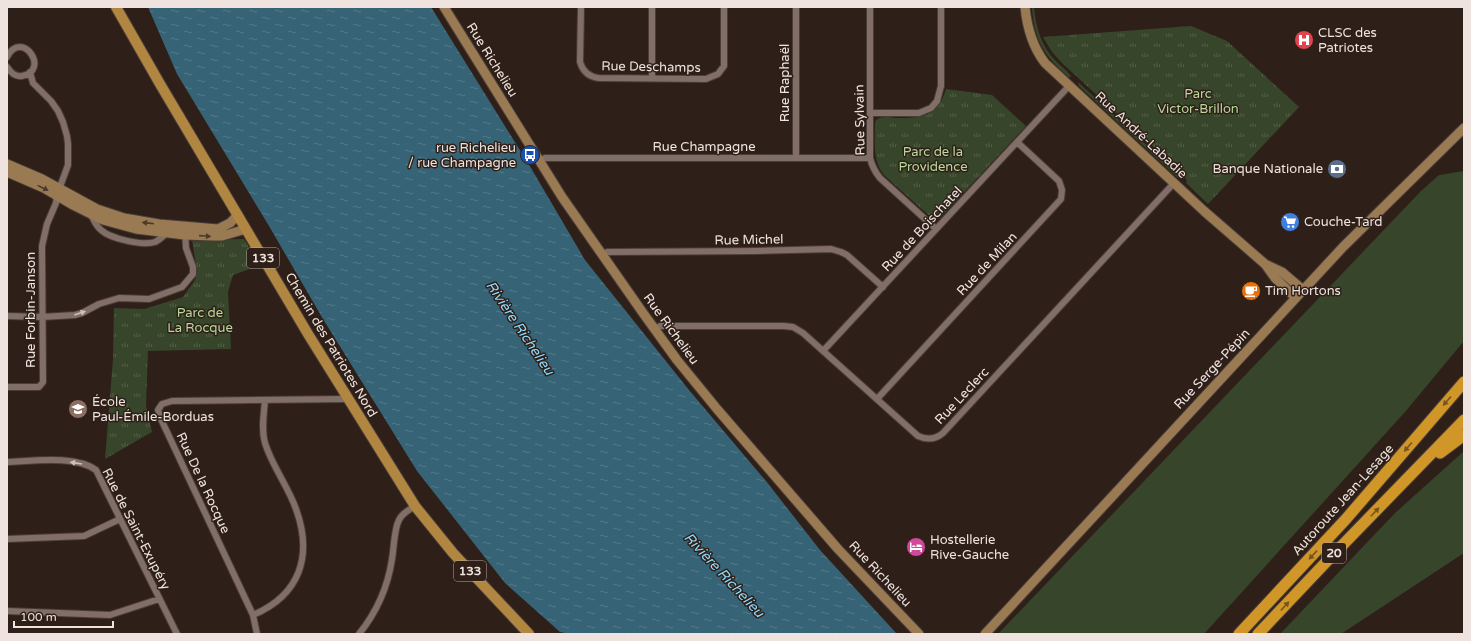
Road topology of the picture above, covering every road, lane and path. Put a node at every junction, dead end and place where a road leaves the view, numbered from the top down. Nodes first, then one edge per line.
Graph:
1 (116, 7) edge
2 (444, 7) edge
3 (581, 7) edge
4 (652, 7) edge
5 (724, 7) edge
6 (796, 7) edge
7 (870, 7) edge
8 (941, 7) edge
9 (1026, 7) edge
10 (7, 57) edge
11 (7, 67) edge
12 (30, 72) junction
13 (652, 78) junction
14 (1069, 86) junction
15 (870, 113) junction
16 (1464, 128) edge
17 (1017, 142) junction
18 (796, 158) junction
19 (870, 158) junction
20 (539, 161) junction
21 (7, 164) edge
22 (7, 172) edge
23 (1174, 183) junction
24 (58, 191) junction
25 (91, 214) junction
26 (238, 215) junction
27 (246, 229) junction
28 (936, 229) junction
29 (185, 231) junction
30 (168, 232) junction
31 (602, 255) junction
32 (1265, 264) junction
33 (883, 287) junction
34 (1302, 290) junction
35 (1296, 298) junction
36 (7, 316) edge
37 (42, 317) junction
38 (655, 329) junction
39 (823, 351) junction
40 (1464, 382) edge
41 (7, 387) edge
42 (876, 399) junction
43 (265, 400) junction
44 (348, 400) junction
45 (1464, 420) edge
46 (1464, 435) edge
47 (7, 462) edge
48 (1412, 473) junction
49 (414, 506) junction
50 (120, 519) junction
51 (7, 539) edge
52 (159, 599) junction
53 (7, 612) edge
54 (254, 615) junction
55 (1243, 630) edge
56 (176, 634) edge
57 (258, 634) edge
58 (359, 634) edge
59 (529, 634) edge
60 (919, 634) edge
61 (985, 634) edge
62 (1258, 634) edge

1 - 26 main road, Chemin des Patriotes Nord / 133
2 - 20 street, Rue Richelieu
3 - 13 street, Rue Deschamps
4 - 13 street
5 - 13 street, Rue Deschamps
6 - 18 street, Rue Raphaël
7 - 15 street, Rue Sylvain
8 - 15 street
9 - 14 street, Rue André-Labadie
10 - 12 street
11 - 12 street
12 - 24 street, Rue Forbin-Janson
14 - 17 street, Rue de Boischatel
14 - 23 street, Rue André-Labadie
15 - 19 street, Rue Sylvain
16 - 34 street, Rue Serge-Pépin
17 - 28 street, Rue de Boischatel
17 - 42 street, Rue de Milan
18 - 19 street, Rue Champagne
18 - 20 street, Rue Champagne
19 - 28 street, Rue Sylvain
20 - 31 street, Rue Richelieu
21 - 24 street
22 -> 24 street
23 - 32 street, Rue André-Labadie
23 - 42 street, Rue Leclerc
24 - 25 street
29 -> 24 street
24 - 37 street, Rue Forbin-Janson
25 - 30 street
25 - 30 street
26 - 27 main road, Chemin des Patriotes Nord / 133
26 - 29 street
29 -> 27 street
27 - 44 main road, Chemin des Patriotes Nord / 133
28 - 33 street, Rue de Boischatel
29 - 30 street
37 -> 29 street
31 - 33 street, Rue Michel
31 - 38 street, Rue Richelieu
32 - 34 street, Rue André-Labadie
32 - 35 street, Rue André-Labadie
33 - 39 street, Rue de Boischatel
34 - 35 street, Rue Serge-Pépin
35 - 61 street, Rue Serge-Pépin
36 - 37 street
37 - 41 street, Rue Forbin-Janson
38 - 39 street, Rue Leclerc
38 - 60 street, Rue Richelieu
39 - 42 street, Rue Leclerc
40 -> 55 highway, Autoroute Jean-Lesage / 20
43 - 44 street, Rue De la Rocque
43 - 54 street
43 - 54 street, Rue De la Rocque
44 - 49 main road, Chemin des Patriotes Nord / 133
45 - 48 highway, 20
46 - 48 highway
50 -> 47 street, Rue de Saint-Exupéry
62 -> 48 highway, 20
49 - 58 street
49 - 59 main road, Chemin des Patriotes Nord / 133
50 - 51 street
50 - 52 street, Rue de Saint-Exupéry
52 - 53 street
52 - 56 street, Rue de Saint-Exupéry
54 - 57 street, Rue De la Rocque

